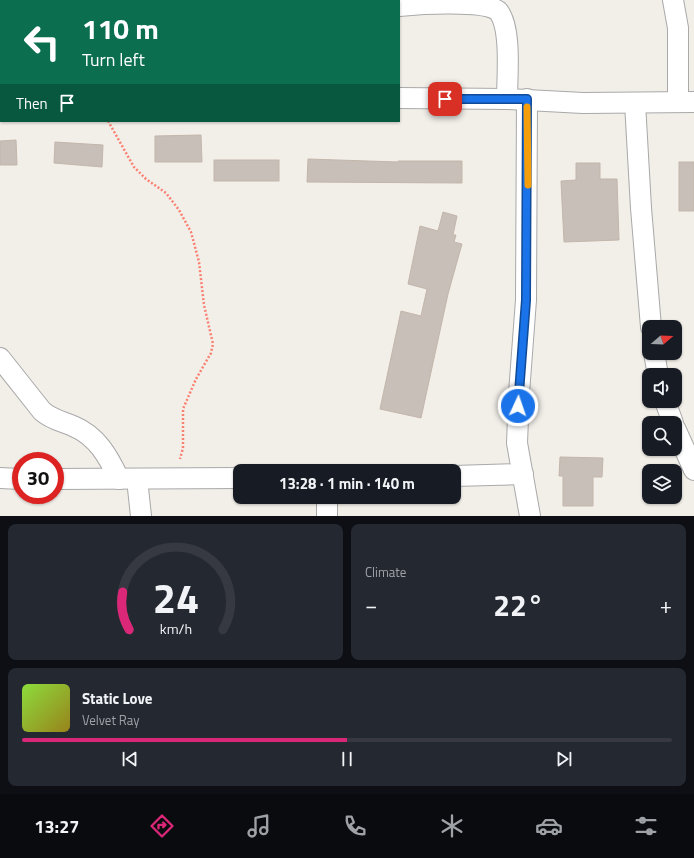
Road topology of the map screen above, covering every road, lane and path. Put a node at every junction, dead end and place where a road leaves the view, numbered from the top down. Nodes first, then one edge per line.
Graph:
1 (673, 0) edge
2 (400, 6) edge
3 (694, 54) edge
4 (677, 69) junction
5 (400, 98) edge
6 (507, 99) junction
7 (527, 99) junction
8 (686, 102) edge
9 (635, 103) junction
10 (109, 122) edge
11 (650, 320) edge
12 (0, 358) edge
13 (682, 443) edge
14 (694, 470) edge
15 (523, 474) junction
16 (461, 476) edge
17 (0, 478) edge
18 (128, 478) junction
19 (233, 478) edge
20 (12, 479) edge
21 (64, 479) edge
22 (164, 479) junction
23 (327, 504) edge
24 (141, 516) edge
25 (327, 516) edge
26 (530, 516) edge

1 - 4 street
2 - 6 street
3 - 4 street
4 - 8 street
5 - 6 street
6 - 7 street
7 - 9 street
7 - 15 street
8 - 9 street
9 - 11 street
10 - 22 path
12 - 18 street
13 - 14 street
15 - 16 street
15 - 26 street
17 - 20 street
18 - 21 street
18 - 22 street
18 - 24 street
19 - 22 street
23 - 25 street

